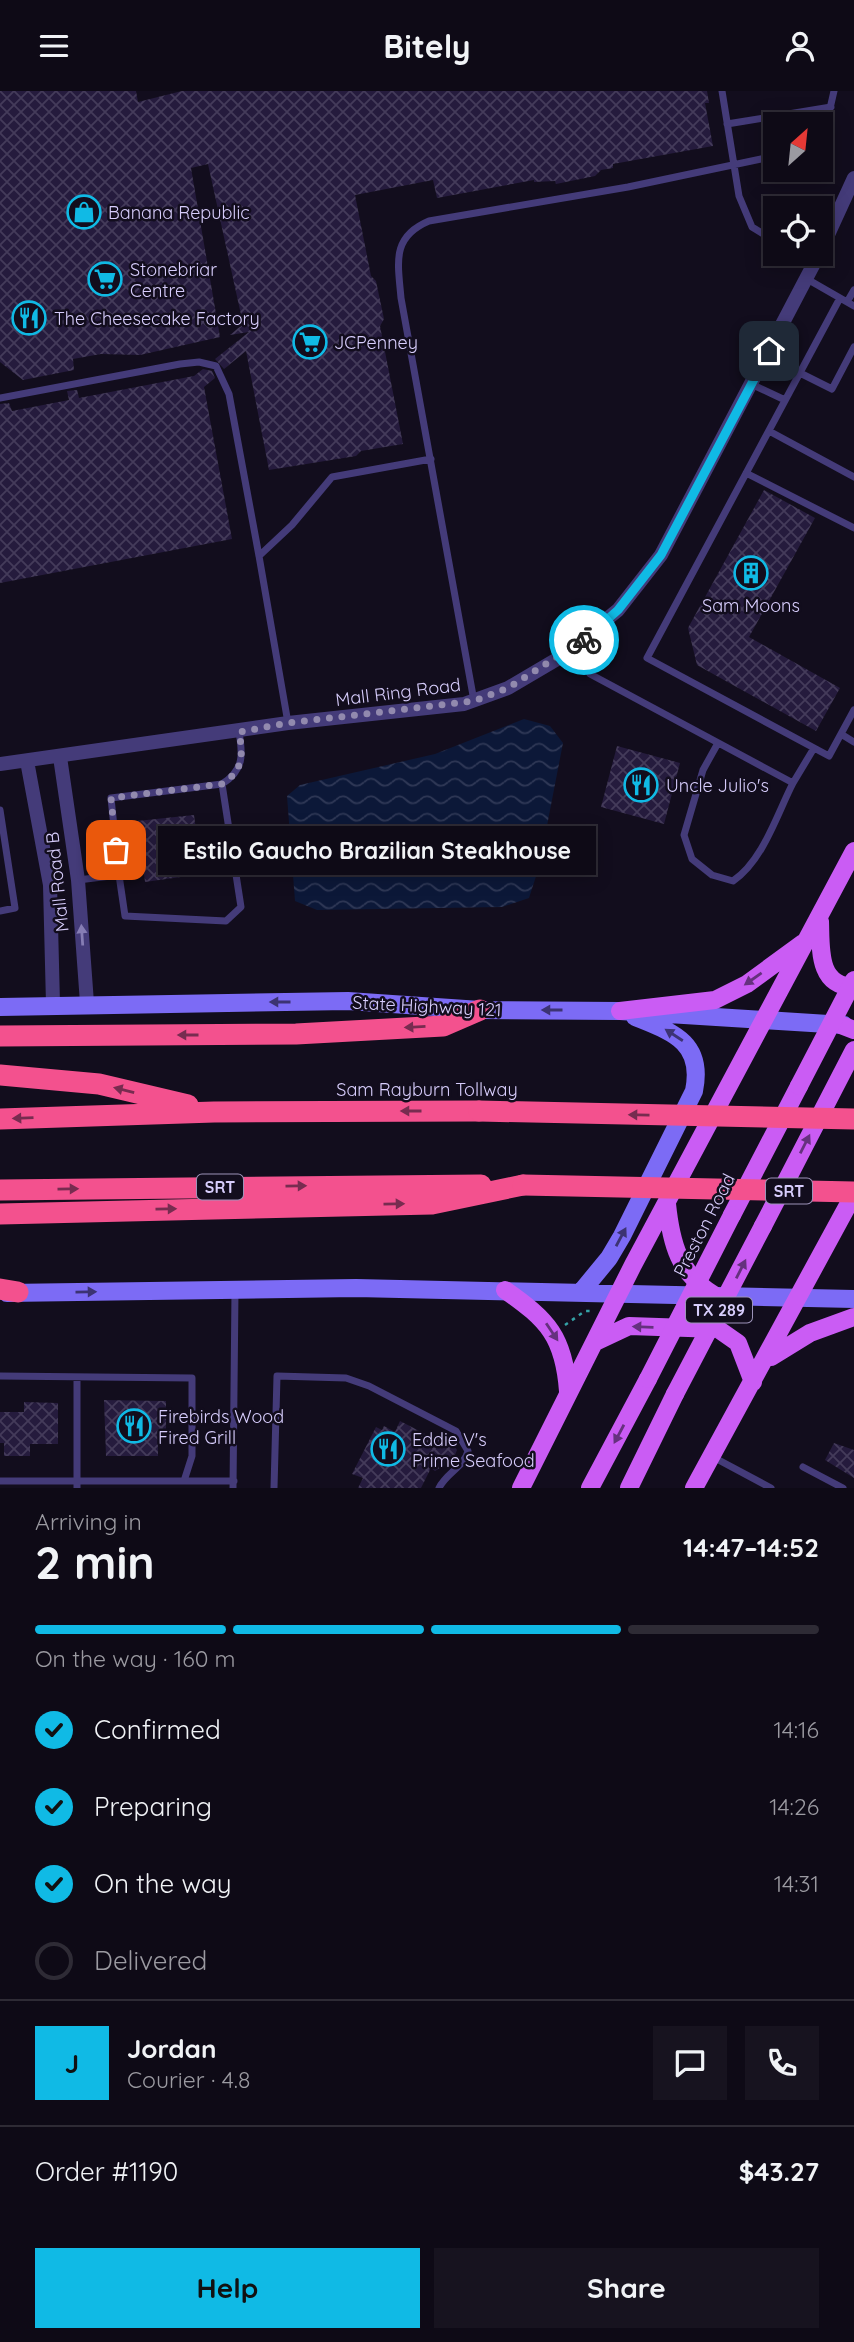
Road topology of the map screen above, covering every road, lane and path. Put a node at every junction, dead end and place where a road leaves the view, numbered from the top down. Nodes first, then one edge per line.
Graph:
1 (834, 91) edge
2 (725, 92) edge
3 (831, 107) junction
4 (830, 112) edge
5 (727, 124) junction
6 (763, 159) edge
7 (734, 165) junction
8 (854, 178) edge
9 (850, 198) edge
10 (833, 228) edge
11 (763, 234) edge
12 (812, 266) edge
13 (806, 278) junction
14 (854, 290) edge
15 (847, 302) edge
16 (854, 347) edge
17 (800, 373) junction
18 (751, 384) junction
19 (0, 398) edge
20 (785, 400) junction
21 (769, 431) junction
22 (431, 459) junction
23 (746, 473) junction
24 (854, 477) edge
25 (854, 529) edge
26 (259, 556) junction
27 (574, 647) junction
28 (474, 701) junction
29 (854, 710) edge
30 (288, 723) junction
31 (239, 732) junction
32 (841, 734) junction
33 (854, 741) edge
34 (718, 743) junction
35 (814, 748) junction
36 (60, 757) junction
37 (27, 761) junction
38 (0, 764) edge
39 (793, 783) junction
40 (222, 784) junction
41 (0, 810) edge
42 (854, 851) edge
43 (119, 875) junction
44 (78, 880) junction
45 (0, 911) edge
46 (820, 917) junction
47 (808, 939) junction
48 (854, 980) edge
49 (854, 987) edge
50 (87, 1003) junction
51 (53, 1004) junction
52 (0, 1007) edge
53 (480, 1010) junction
54 (620, 1011) junction
55 (767, 1018) junction
56 (850, 1027) edge
57 (0, 1036) edge
58 (854, 1050) edge
59 (0, 1075) edge
60 (214, 1112) junction
61 (0, 1118) edge
62 (854, 1119) edge
63 (0, 1191) edge
64 (854, 1193) edge
65 (436, 1194) junction
66 (667, 1204) junction
67 (0, 1214) edge
68 (235, 1290) junction
69 (505, 1290) junction
70 (6, 1291) edge
71 (581, 1292) junction
72 (620, 1293) junction
73 (715, 1295) junction
74 (799, 1298) junction
75 (854, 1299) edge
76 (591, 1311) dead end
77 (854, 1317) edge
78 (565, 1325) dead end
79 (595, 1342) junction
80 (763, 1363) junction
81 (0, 1376) edge
82 (77, 1377) junction
83 (753, 1382) junction
84 (568, 1392) junction
85 (713, 1457) junction
86 (803, 1467) dead end
87 (0, 1481) edge
88 (184, 1482) junction
89 (234, 1484) edge
90 (77, 1485) edge
91 (274, 1488) edge
92 (439, 1488) edge
93 (521, 1488) edge
94 (590, 1488) edge
95 (629, 1488) edge
96 (695, 1488) edge
97 (771, 1488) edge
98 (843, 1488) edge

1 - 3 lane
2 - 5 lane
3 - 4 lane
3 - 5 lane
5 - 7 lane
6 - 7 lane
7 - 11 lane
7 - 22 lane
8 - 9 street, Mall Ring Road
9 - 10 street, Mall Ring Road
12 - 13 street, Mall Ring Road
13 - 15 lane
13 - 18 street, Mall Ring Road
14 - 15 lane
15 - 17 lane
16 - 17 lane
17 - 20 lane
18 - 20 lane
18 - 27 street, Mall Ring Road
19 - 26 lane
20 - 21 lane
21 - 23 lane
21 - 24 lane
22 - 26 lane
22 - 28 lane
23 - 25 lane
23 - 35 lane
26 - 30 lane
27 - 28 street, Mall Ring Road
27 - 34 lane
28 - 30 street, Mall Ring Road
29 - 32 lane
30 - 31 street, Mall Ring Road
31 - 36 street, Mall Ring Road
31 - 40 lane
32 - 33 lane
32 - 35 lane
34 - 39 lane
34 - 39 lane
35 - 39 lane
36 - 37 street, Mall Ring Road
36 - 44 street, Mall Road B
37 - 38 street, Mall Ring Road
37 - 51 street, Mall Road B
40 - 43 lane
40 - 43 lane
41 - 45 lane
42 - 46 main road
43 - 44 lane
50 -> 44 street, Mall Road B
46 - 47 main road
46 - 49 main road
47 -> 54 main road
47 - 55 main road
48 -> 94 main road, Preston Road / TX 289, bridge
50 - 51 main road, State Highway 121
53 -> 50 main road, State Highway 121
51 - 52 main road, State Highway 121
54 -> 53 main road, State Highway 121
53 -> 57 highway
54 - 55 main road, State Highway 121
71 -> 54 main road
55 - 56 main road, State Highway 121
55 - 66 main road
95 -> 58 main road, TX 289, bridge
60 -> 59 highway
60 -> 61 highway, Sam Rayburn Tollway
62 -> 60 highway, Sam Rayburn Tollway, bridge
63 -> 65 highway, SRT
64 - 65 highway, SRT, bridge
64 - 74 main road
67 -> 65 highway
66 - 72 main road
66 - 73 main road
68 - 69 main road
70 -> 68 main road
68 - 89 lane
69 - 71 main road
69 -> 84 main road
71 - 72 main road
72 - 73 main road
72 - 79 main road
73 - 74 main road
74 - 75 main road
74 - 80 main road
76 - 78 path
77 - 80 main road
83 -> 79 main road
79 - 84 main road
80 - 83 main road
81 - 82 lane
82 - 88 lane
82 - 90 lane
83 - 85 main road
84 - 93 main road
85 - 96 main road
85 - 97 lane
86 - 98 lane
87 - 90 lane
88 - 89 lane
88 - 90 lane
91 - 92 lane

